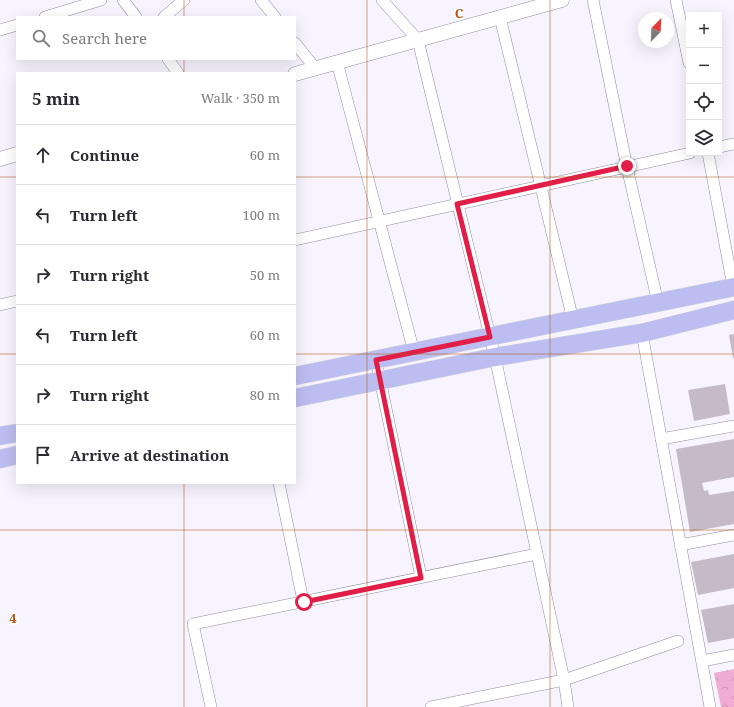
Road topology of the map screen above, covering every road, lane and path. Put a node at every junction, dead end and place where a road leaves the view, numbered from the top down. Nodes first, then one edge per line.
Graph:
1 (101, 0) edge
2 (123, 0) edge
3 (184, 0) edge
4 (261, 0) edge
5 (382, 0) edge
6 (562, 0) edge
7 (593, 0) edge
8 (676, 0) edge
9 (47, 16) edge
10 (135, 16) edge
11 (165, 16) edge
12 (273, 16) edge
13 (500, 17) junction
14 (16, 25) edge
15 (0, 30) edge
16 (418, 40) junction
17 (296, 44) edge
18 (686, 48) edge
19 (169, 60) edge
20 (337, 62) junction
21 (315, 68) junction
22 (177, 72) edge
23 (296, 74) edge
24 (734, 144) edge
25 (722, 146) edge
26 (16, 154) edge
27 (686, 154) edge
28 (709, 156) edge
29 (0, 159) edge
30 (627, 166) junction
31 (540, 186) junction
32 (457, 204) junction
33 (379, 221) junction
34 (296, 240) edge
35 (734, 287) edge
36 (16, 301) edge
37 (658, 303) junction
38 (0, 305) edge
39 (734, 310) edge
40 (573, 320) junction
41 (642, 333) junction
42 (490, 337) junction
43 (414, 352) junction
44 (495, 357) junction
45 (376, 360) junction
46 (296, 376) edge
47 (380, 381) junction
48 (296, 398) edge
49 (734, 426) edge
50 (16, 433) edge
51 (0, 436) edge
52 (661, 439) junction
53 (16, 455) edge
54 (0, 459) edge
55 (279, 484) edge
56 (734, 535) edge
57 (680, 545) junction
58 (537, 554) junction
59 (421, 578) junction
60 (304, 602) junction
61 (678, 641) dead end
62 (734, 655) edge
63 (702, 661) junction
64 (564, 680) junction
65 (211, 707) edge
66 (431, 707) edge
67 (568, 707) edge
68 (710, 707) edge

1 - 9 street
2 - 10 street
3 - 11 street
4 - 12 street
5 - 16 street
6 - 13 street
7 - 30 street
8 - 18 street
13 - 16 street
13 - 31 street
14 - 15 street
16 - 20 street
16 - 32 street
17 - 21 street
19 - 22 street
20 - 21 street
20 - 33 street
21 - 23 street
24 - 25 street
26 - 29 street
27 - 30 street
28 - 35 street
30 - 31 street
30 - 37 street
31 - 32 street
31 - 40 street
32 - 33 street
32 - 42 street
33 - 34 street
33 - 43 street
35 - 37 main road
36 - 38 street
37 - 40 main road
39 - 41 main road
40 - 42 main road
41 - 44 main road
41 - 52 street
42 - 43 main road
42 - 44 street
43 - 45 main road
44 - 47 main road
44 - 58 street
45 - 46 main road
45 - 47 street
47 - 48 main road
47 - 59 street
49 - 52 street
50 - 51 main road
52 - 57 street
53 - 54 main road
55 - 60 street
56 - 57 street
57 - 63 street
58 - 59 street
58 - 64 street
59 - 60 street
60 - 65 street
61 - 64 street
62 - 63 street
63 - 68 street
64 - 66 street
64 - 67 street

